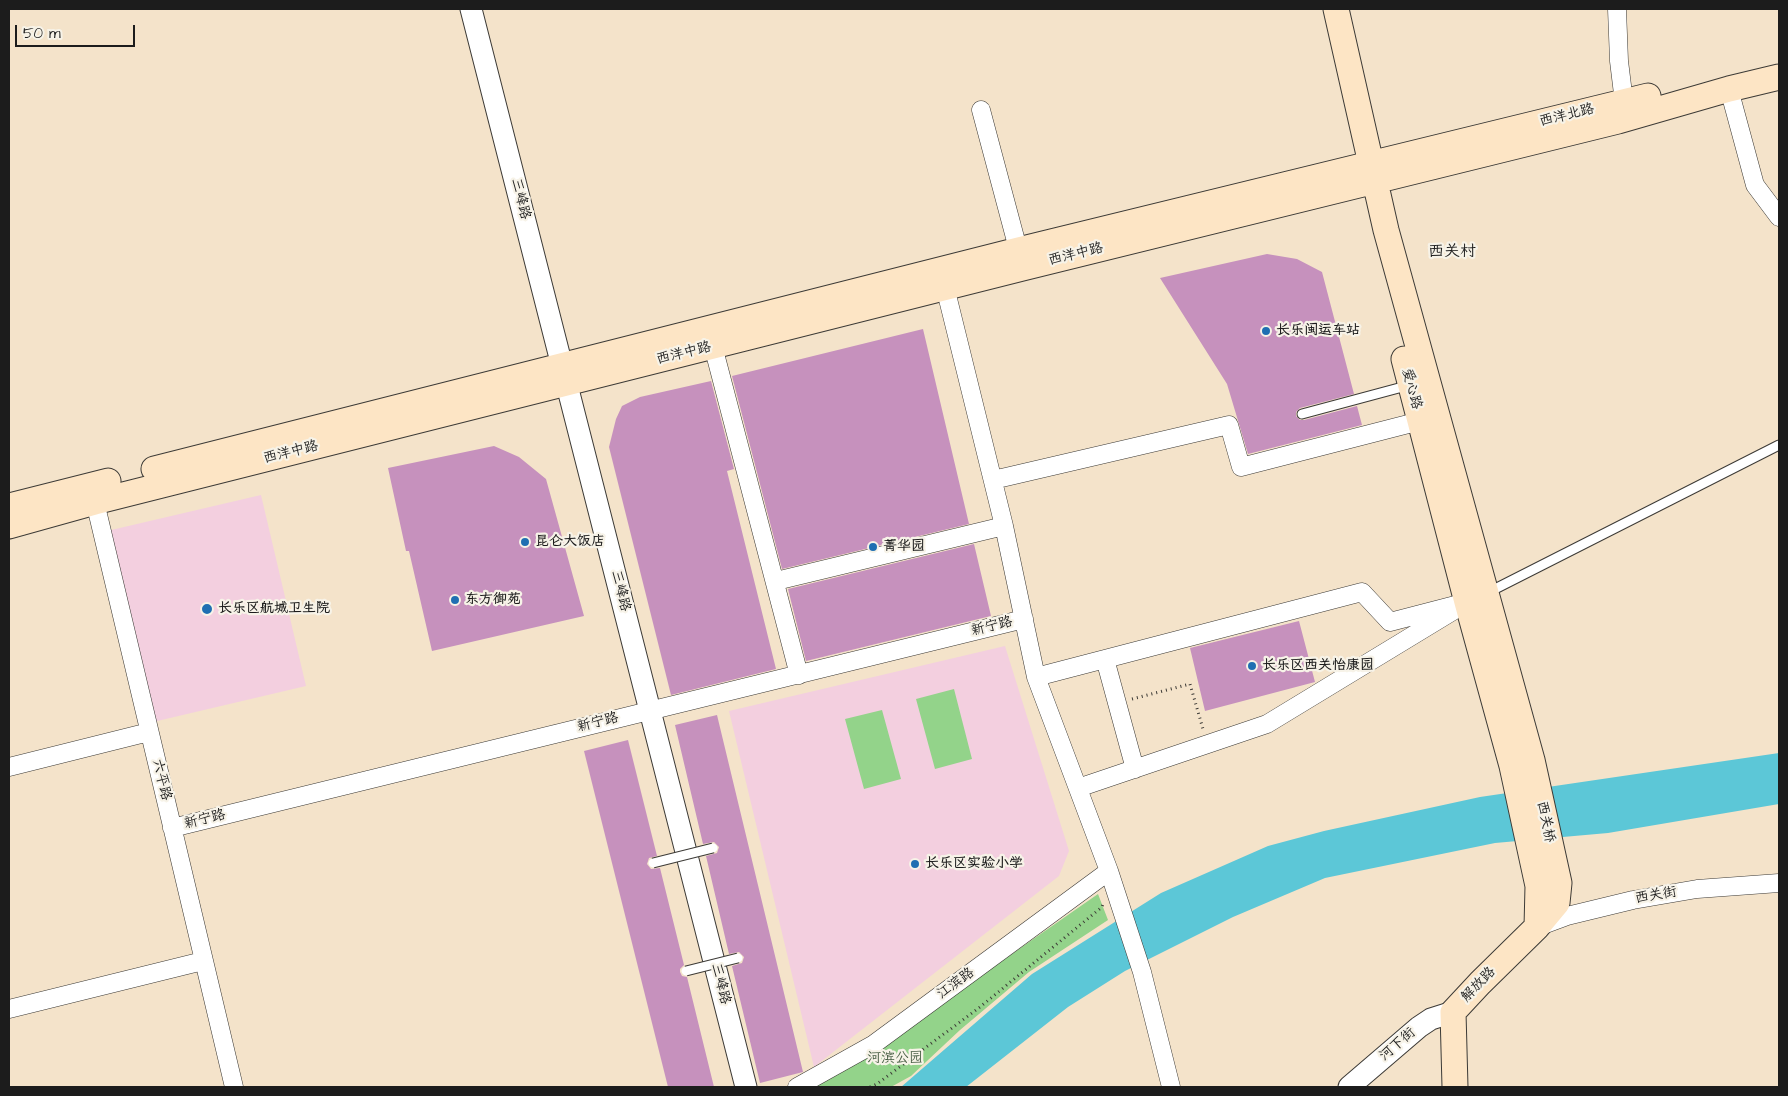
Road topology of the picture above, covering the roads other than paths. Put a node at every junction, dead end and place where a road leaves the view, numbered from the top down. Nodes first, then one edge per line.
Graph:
1 (471, 9) edge
2 (1319, 9) edge
3 (1336, 9) edge
4 (1617, 9) edge
5 (1626, 9) edge
6 (1619, 61) junction
7 (1779, 62) edge
8 (1779, 77) edge
9 (1729, 89) junction
10 (1624, 102) junction
11 (981, 110) dead end
12 (1366, 175) junction
13 (1779, 217) edge
14 (1020, 259) junction
15 (945, 288) junction
16 (713, 346) junction
17 (564, 374) junction
18 (1410, 385) junction
19 (1302, 414) dead end
20 (1420, 421) junction
21 (1779, 445) edge
22 (993, 480) junction
23 (95, 502) junction
24 (10, 514) edge
25 (1004, 526) junction
26 (776, 581) junction
27 (1476, 598) junction
28 (1024, 620) junction
29 (1105, 659) junction
30 (799, 675) junction
31 (1036, 677) junction
32 (651, 710) junction
33 (149, 732) junction
34 (1522, 763) joint
35 (9, 767) edge
36 (1135, 769) junction
37 (1078, 788) junction
38 (172, 828) junction
39 (714, 848) dead end
40 (653, 863) dead end
41 (1109, 871) junction
42 (1779, 883) edge
43 (1537, 927) junction
44 (738, 958) dead end
45 (203, 961) junction
46 (686, 971) dead end
47 (9, 1009) edge
48 (1453, 1012) junction
49 (234, 1087) edge
50 (746, 1087) edge
51 (797, 1087) edge
52 (1171, 1087) edge
53 (1349, 1087) edge
54 (1455, 1087) edge

1 - 17 street, 三峰路
2 - 12 main road, 爱心路
3 - 12 main road, 爱心路
4 - 6 street
5 - 6 street
6 - 10 street
7 - 10 main road, 西洋北路
8 - 9 main road, 西洋北路
9 - 12 main road, 西洋北路
9 - 13 street
10 - 12 main road, 西洋北路
11 - 14 street
12 - 14 main road, 西洋中路
12 - 18 main road, 爱心路
12 - 27 main road, 爱心路
14 - 15 main road, 西洋中路
14 - 17 main road, 西洋中路
15 - 16 main road, 西洋中路
15 - 22 street
16 - 17 main road, 西洋中路
16 - 26 street
17 - 23 main road, 西洋中路
17 - 24 main road, 西洋中路
17 - 32 street, 三峰路
18 - 19 lane
18 - 20 main road, 爱心路
20 - 22 street
20 - 27 main road, 爱心路
21 - 27 lane
22 - 25 street
23 - 24 main road, 西洋中路
23 - 33 street, 六平路
25 - 26 street
25 - 28 street
26 - 30 street
27 - 29 street
27 - 34 main road, 爱心路
27 - 36 street
28 - 30 street, 新宁路
28 - 31 street
29 - 31 street
29 - 36 street
30 - 32 street, 新宁路
31 - 37 street
32 - 38 street, 新宁路
32 - 50 street, 三峰路
33 - 35 street
33 - 38 street, 六平路
34 - 43 main road, 西关桥
36 - 37 street
37 - 41 street
38 - 45 street, 六平路
39 - 40 lane, bridge
41 - 51 street, 江滨路
41 - 52 street
42 - 43 street, 西关街
43 - 48 main road, 解放路
44 - 46 lane, bridge
45 - 47 street
45 - 49 street, 六平路
48 - 53 street, 河下街
48 - 54 main road, 解放路

